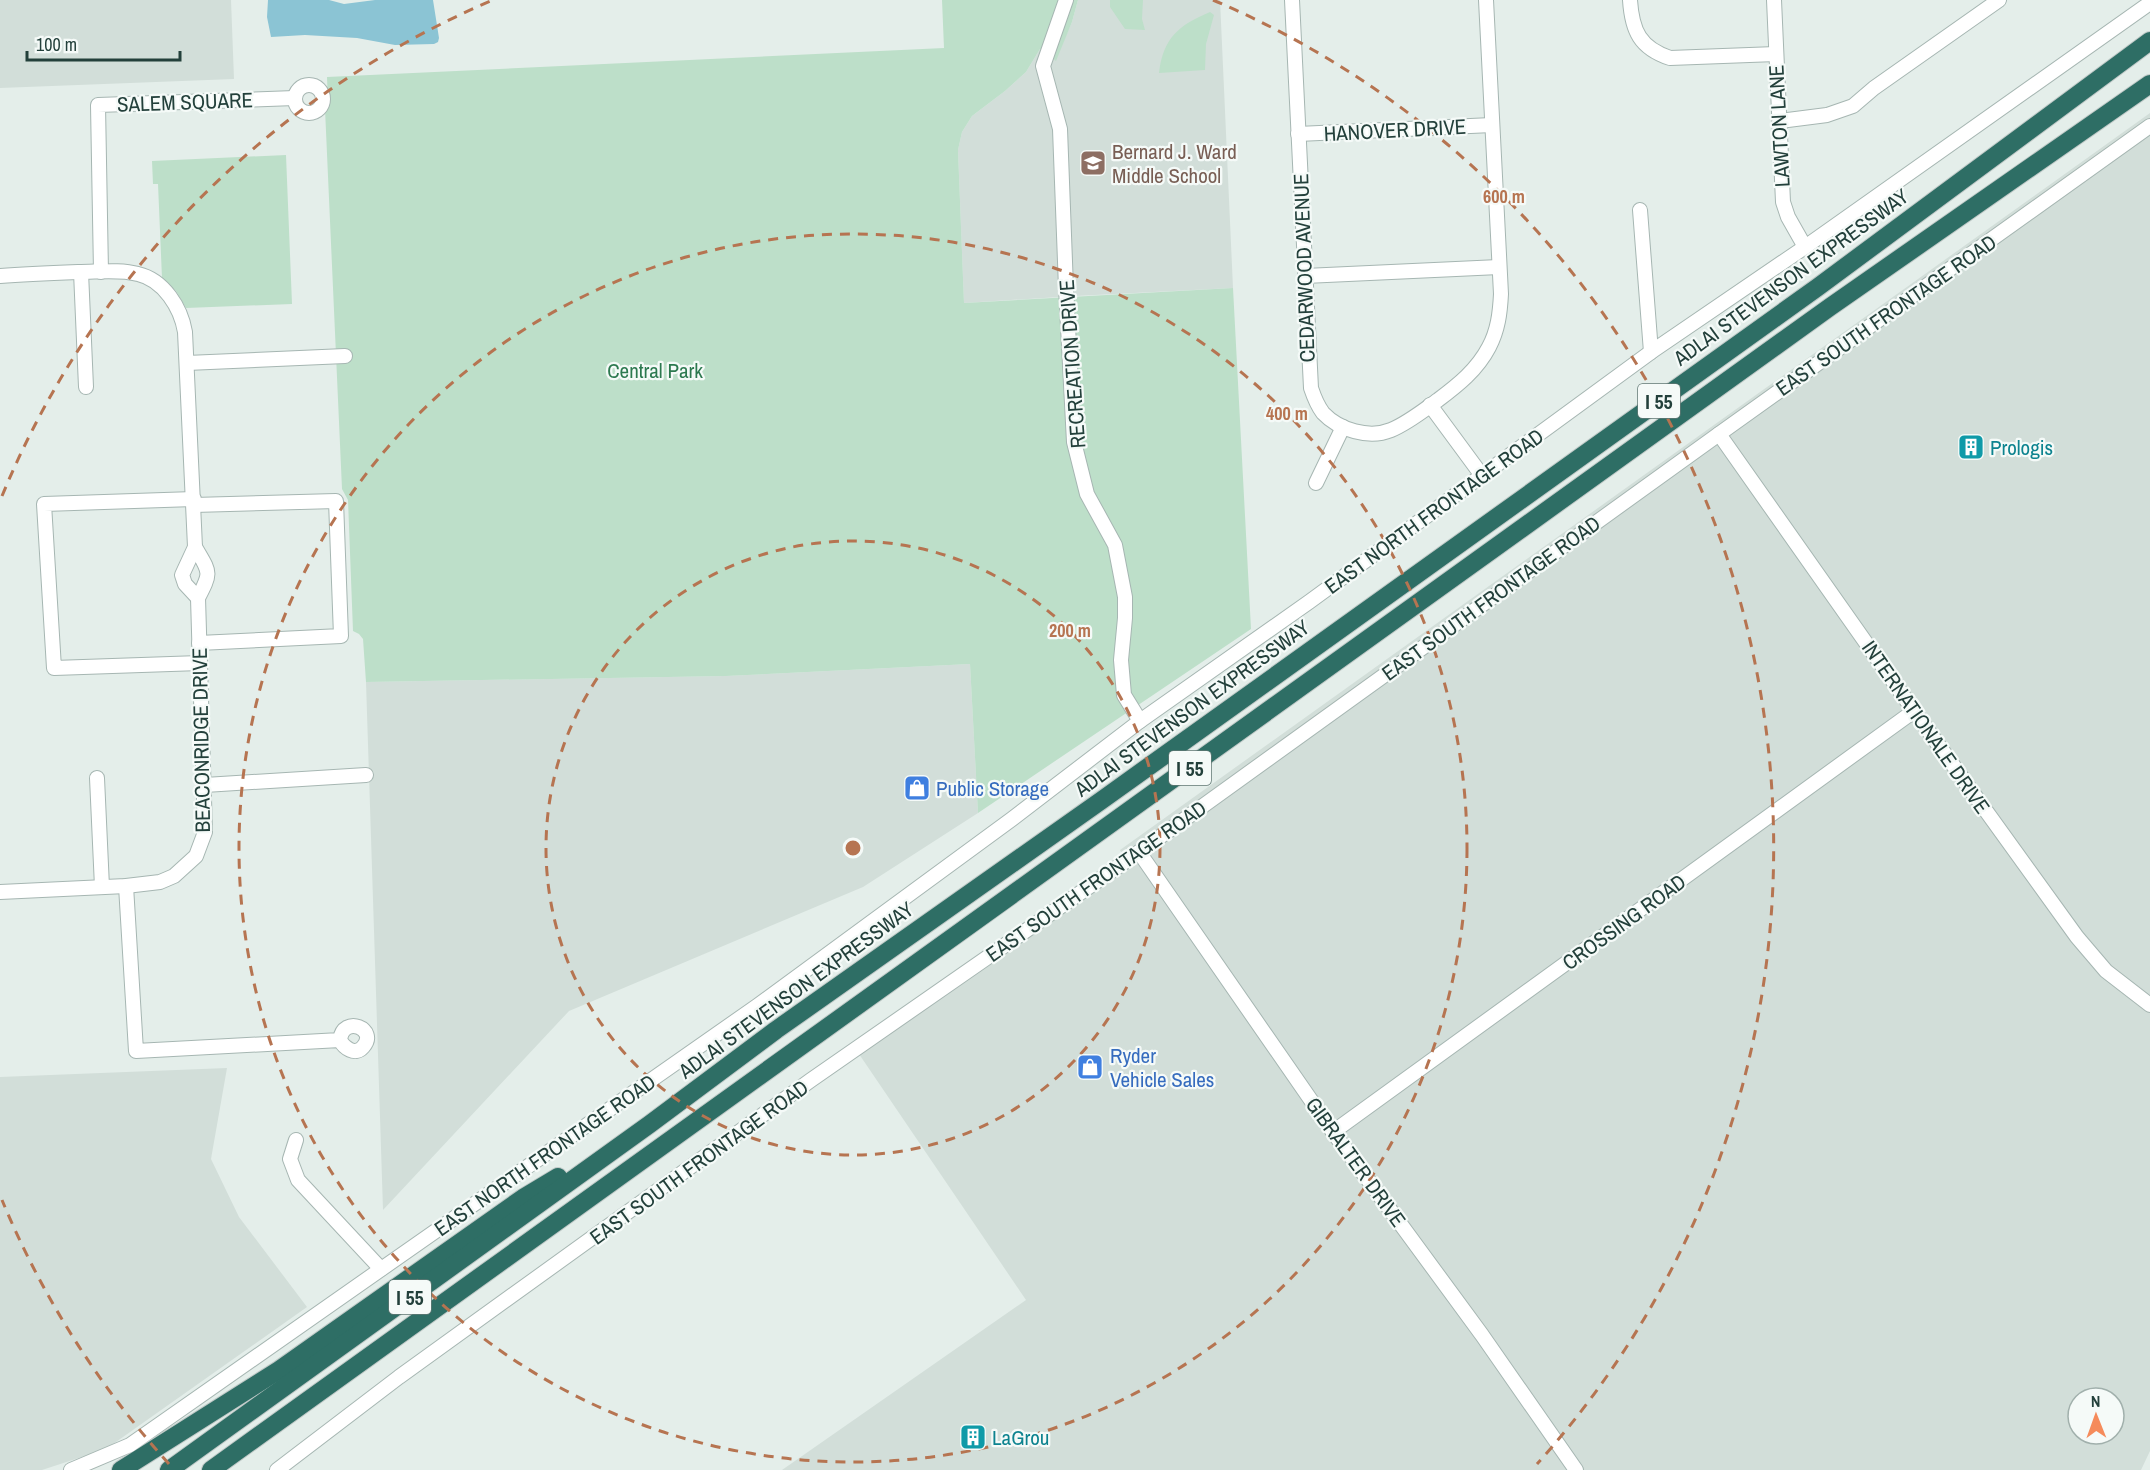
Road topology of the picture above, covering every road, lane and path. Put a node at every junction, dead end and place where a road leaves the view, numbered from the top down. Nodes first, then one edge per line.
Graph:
1 (1066, 0) edge
2 (1292, 0) edge
3 (1486, 0) edge
4 (1630, 0) edge
5 (1774, 0) edge
6 (2000, 0) edge
7 (2150, 3) edge
8 (2150, 41) edge
9 (1776, 54) junction
10 (2150, 84) edge
11 (295, 98) dead end
12 (1780, 121) junction
13 (1492, 125) junction
14 (2150, 126) edge
15 (1298, 134) junction
16 (1640, 210) dead end
17 (1804, 247) junction
18 (1499, 267) junction
19 (81, 272) junction
20 (101, 272) junction
21 (0, 276) edge
22 (1305, 276) junction
23 (1651, 352) junction
24 (345, 356) dead end
25 (187, 363) junction
26 (86, 387) dead end
27 (1430, 405) junction
28 (1343, 427) junction
29 (1719, 434) junction
30 (1482, 477) junction
31 (1316, 483) dead end
32 (194, 502) junction
33 (195, 547) junction
34 (198, 598) junction
35 (200, 643) junction
36 (201, 663) junction
37 (1914, 711) junction
38 (1140, 721) junction
39 (366, 775) dead end
40 (97, 778) dead end
41 (205, 785) junction
42 (1139, 852) junction
43 (126, 886) junction
44 (102, 887) junction
45 (0, 892) edge
46 (2150, 1005) edge
47 (340, 1040) dead end
48 (650, 1124) junction
49 (1333, 1132) junction
50 (296, 1140) dead end
51 (381, 1269) junction
52 (233, 1454) junction
53 (285, 1468) edge
54 (70, 1470) edge
55 (121, 1470) edge
56 (169, 1470) edge
57 (211, 1470) edge
58 (218, 1470) edge
59 (1576, 1470) edge

1 - 38 street, RECREATION DRIVE
2 - 15 street, CEDARWOOD AVENUE
3 - 13 street, CEDARWOOD AVENUE
4 - 9 street
5 - 9 street, LAWTON LANE
6 - 12 street
7 - 17 street, EAST NORTH FRONTAGE ROAD
8 - 48 highway, ADLAI STEVENSON EXPRESSWAY / I 55
9 - 12 street, LAWTON LANE
10 - 52 highway, I 55
11 - 20 street, SALEM SQUARE
12 - 17 street, LAWTON LANE
13 - 15 street, HANOVER DRIVE
13 - 18 street, CEDARWOOD AVENUE
14 - 29 street, EAST SOUTH FRONTAGE ROAD
15 - 22 street, CEDARWOOD AVENUE
16 - 23 street
17 - 23 street, EAST NORTH FRONTAGE ROAD
18 - 22 street
18 - 27 street, CEDARWOOD AVENUE
19 - 20 street, BEACONRIDGE DRIVE
19 - 21 street, BEACONRIDGE DRIVE
19 - 26 street
20 - 25 street, BEACONRIDGE DRIVE
22 - 28 street, CEDARWOOD AVENUE
23 - 30 street, EAST NORTH FRONTAGE ROAD
24 - 25 street
25 - 32 street, BEACONRIDGE DRIVE
27 - 28 street, CEDARWOOD AVENUE
27 - 30 street
28 - 31 street
29 - 37 street, INTERNATIONALE DRIVE
29 - 42 street, EAST SOUTH FRONTAGE ROAD
30 - 38 street, EAST NORTH FRONTAGE ROAD
32 - 33 street, BEACONRIDGE DRIVE
32 - 35 street
32 - 36 street
33 - 34 street, BEACONRIDGE DRIVE
33 - 34 street, BEACONRIDGE DRIVE
34 - 35 street, BEACONRIDGE DRIVE
35 - 36 street, BEACONRIDGE DRIVE
36 - 41 street, BEACONRIDGE DRIVE
37 - 46 street, INTERNATIONALE DRIVE
37 - 49 street, CROSSING ROAD
38 - 51 street, EAST NORTH FRONTAGE ROAD
39 - 41 street
40 - 44 street
41 - 43 street, BEACONRIDGE DRIVE
42 - 49 street, GIBRALTER DRIVE
42 - 53 street, EAST SOUTH FRONTAGE ROAD
43 - 44 street, BEACONRIDGE DRIVE
43 - 47 street
44 - 45 street, BEACONRIDGE DRIVE
48 - 55 highway
48 - 56 highway, ADLAI STEVENSON EXPRESSWAY / I 55
49 - 59 street, GIBRALTER DRIVE
50 - 51 street
51 - 54 street, EAST NORTH FRONTAGE ROAD
52 - 57 highway, I 55
52 - 58 highway

